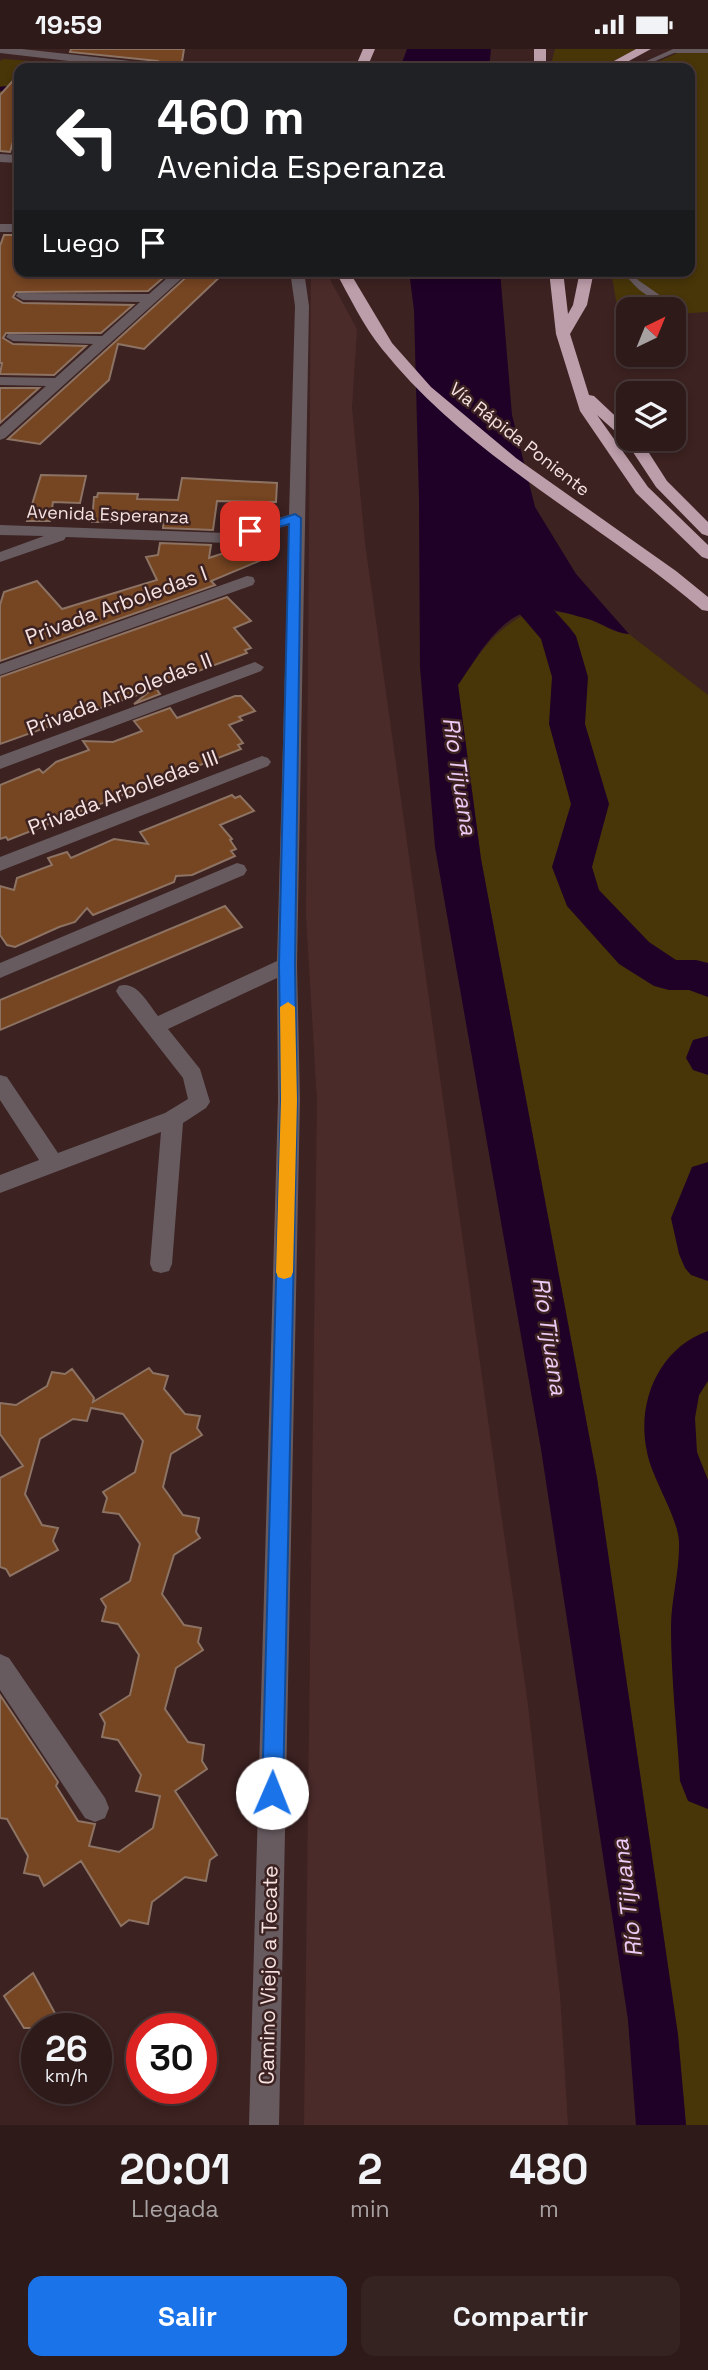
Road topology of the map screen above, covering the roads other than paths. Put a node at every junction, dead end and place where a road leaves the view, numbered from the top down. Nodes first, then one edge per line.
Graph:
1 (645, 49) edge
2 (0, 50) edge
3 (708, 51) edge
4 (36, 52) edge
5 (120, 63) edge
6 (617, 63) edge
7 (645, 63) edge
8 (177, 277) edge
9 (298, 277) edge
10 (345, 277) edge
11 (557, 277) edge
12 (586, 277) edge
13 (631, 277) edge
14 (23, 296) dead end
15 (657, 297) edge
16 (154, 298) junction
17 (563, 334) junction
18 (13, 337) dead end
19 (105, 340) junction
20 (0, 381) edge
21 (60, 382) junction
22 (579, 389) junction
23 (616, 425) edge
24 (2, 431) edge
25 (639, 451) edge
26 (295, 518) junction
27 (0, 530) edge
28 (708, 531) edge
29 (73, 532) junction
30 (708, 554) edge
31 (0, 557) edge
32 (247, 582) dead end
33 (708, 606) edge
34 (255, 667) dead end
35 (0, 670) edge
36 (262, 762) dead end
37 (0, 763) edge
38 (0, 864) edge
39 (237, 870) dead end
40 (287, 965) junction
41 (0, 971) edge
42 (126, 991) dead end
43 (156, 1026) junction
44 (0, 1083) edge
45 (173, 1119) junction
46 (53, 1164) junction
47 (0, 1184) edge
48 (161, 1264) dead end
49 (0, 1667) edge
50 (95, 1808) dead end
51 (264, 2125) edge

1 - 6 highway
2 - 4 street
3 - 7 lane
4 - 5 street
8 - 16 street
9 - 26 street, Camino Viejo a Tecate
10 - 33 highway, Vía Rápida Poniente
11 - 17 highway
12 - 17 highway
13 - 15 lane
14 - 16 street
16 - 19 street
17 - 22 highway
18 - 19 street
19 - 21 street
20 - 21 street
21 - 24 street
22 - 23 highway
22 - 30 highway
25 - 28 highway
26 - 29 street, Avenida Esperanza
26 - 40 street, Camino Viejo a Tecate
27 - 29 street, Avenida Esperanza
29 - 31 street
32 - 35 street, Privada Arboledas I
34 - 37 street, Privada Arboledas II
36 - 38 street, Privada Arboledas III
39 - 41 street
40 - 43 street
40 - 51 street, Camino Viejo a Tecate
42 - 43 street
43 - 45 street
44 - 46 street
45 - 46 street
45 - 48 street
46 - 47 street
49 - 50 street

